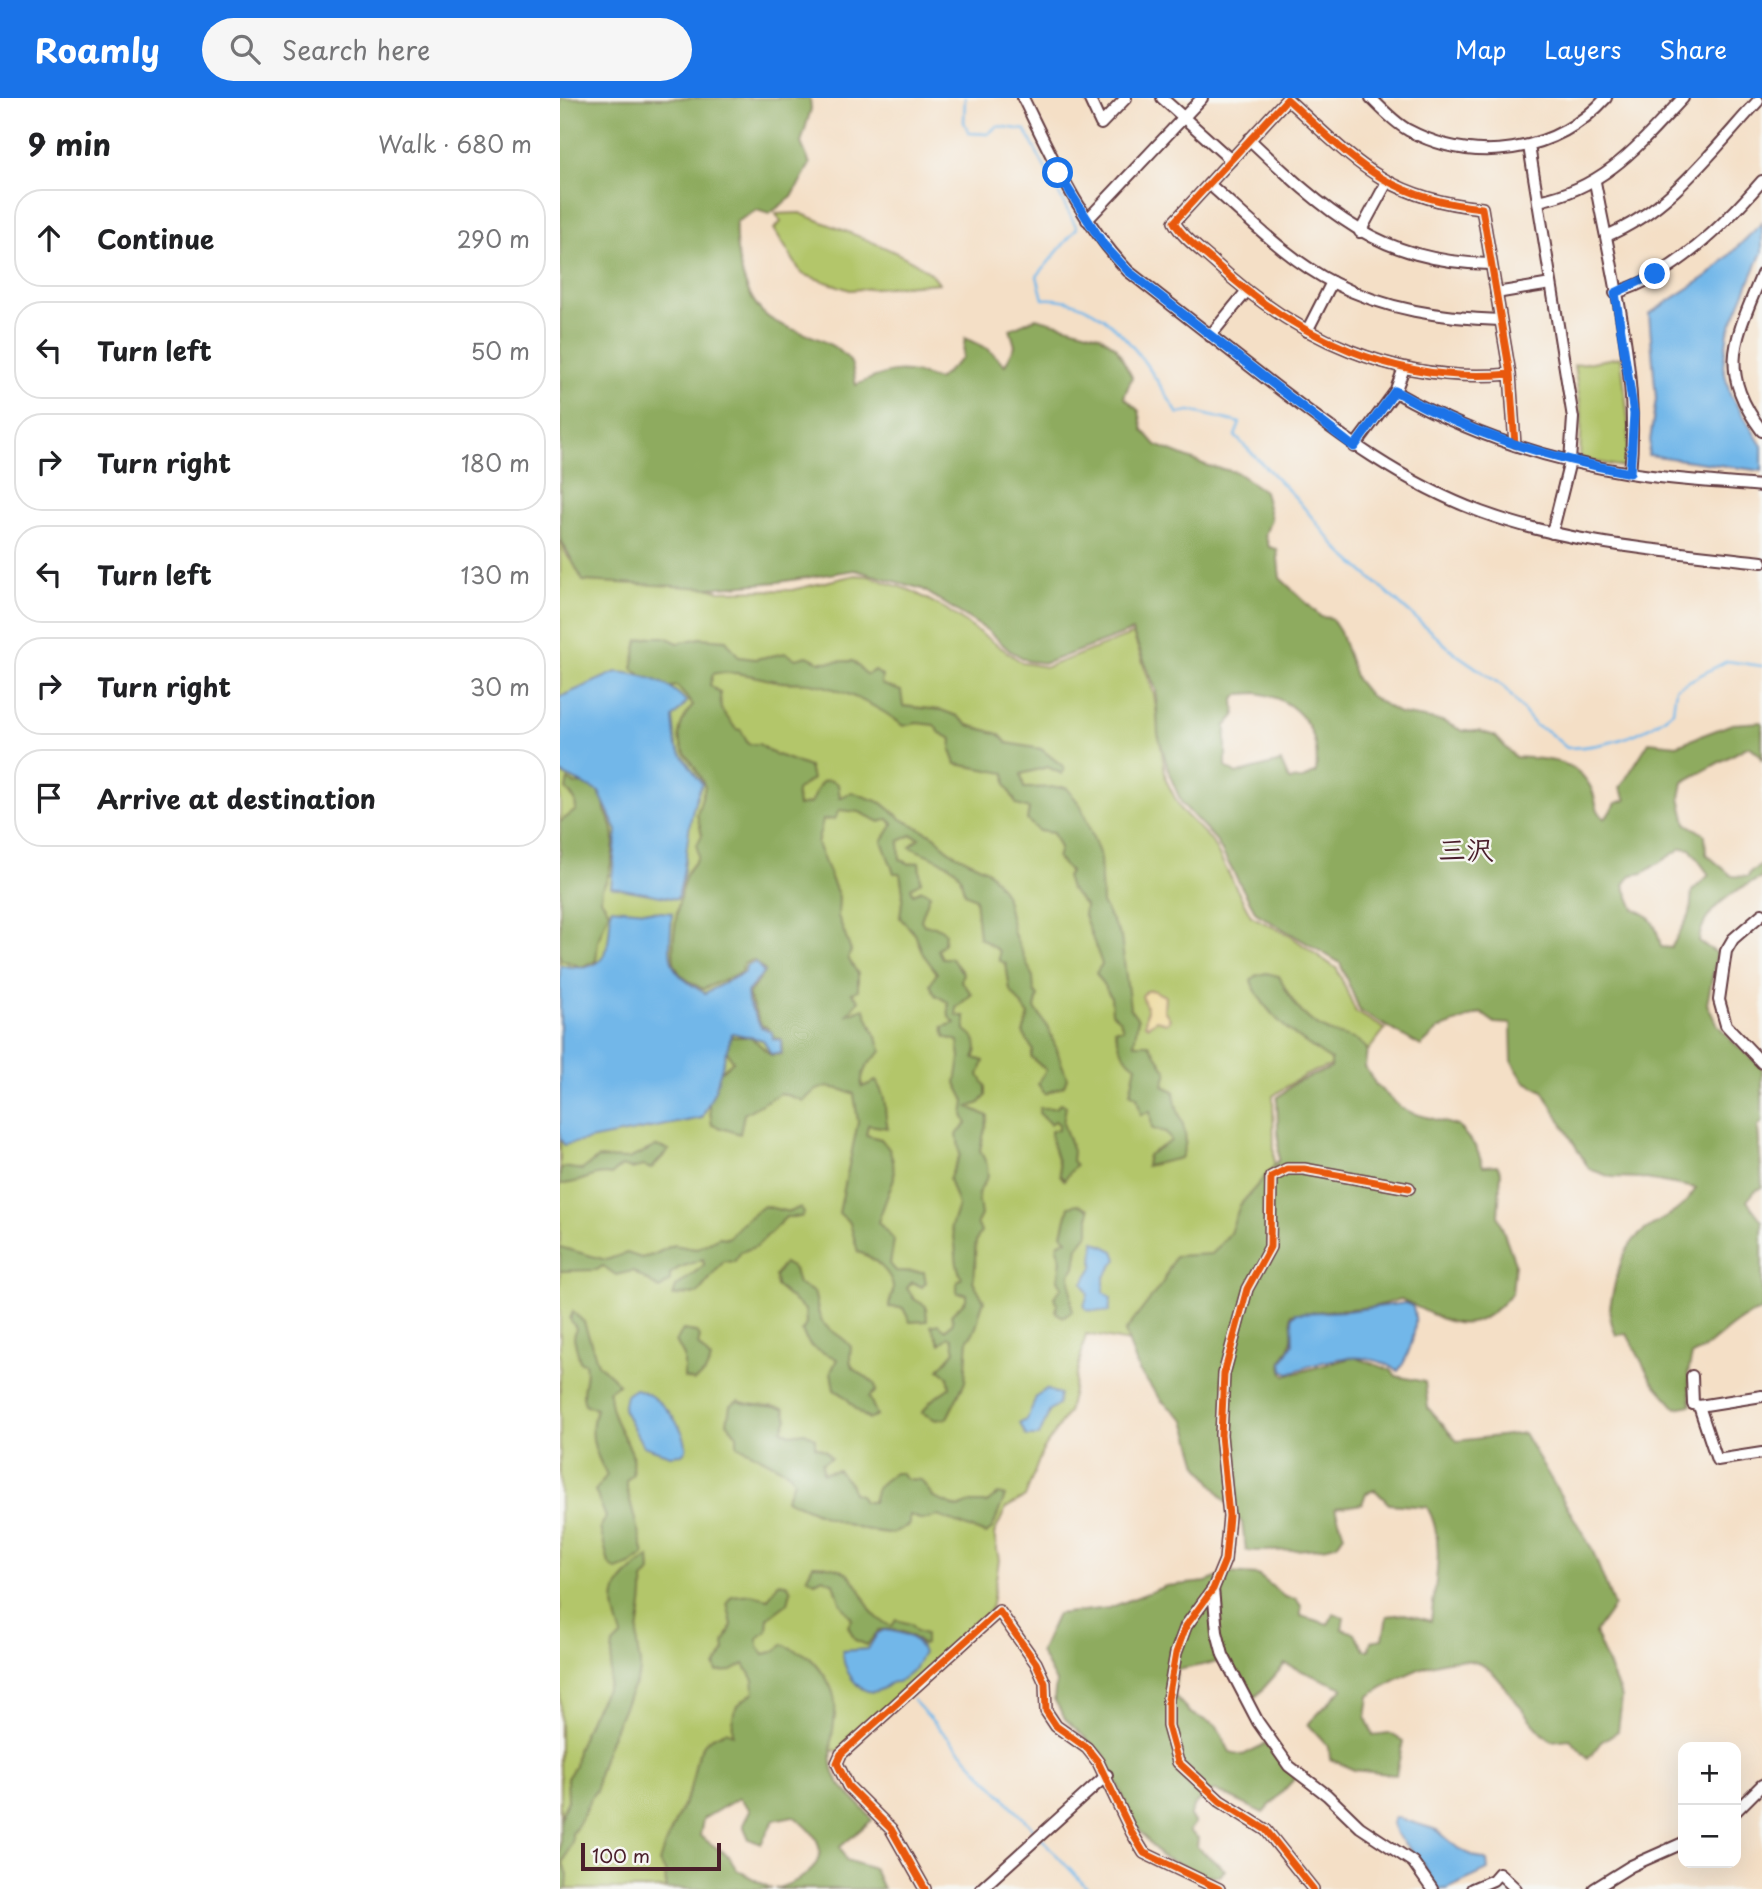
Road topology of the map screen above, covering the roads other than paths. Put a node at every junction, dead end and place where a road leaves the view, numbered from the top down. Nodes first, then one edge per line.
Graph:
1 (1023, 98) edge
2 (1089, 98) edge
3 (1126, 98) edge
4 (1163, 98) edge
5 (1202, 98) edge
6 (1371, 98) edge
7 (1606, 98) edge
8 (1683, 98) edge
9 (1758, 101) edge
10 (1183, 118) junction
11 (1250, 139) junction
12 (1529, 146) junction
13 (1231, 160) junction
14 (1762, 181) edge
15 (1387, 182) junction
16 (1595, 182) junction
17 (1209, 184) junction
18 (1538, 201) junction
19 (1087, 220) junction
20 (1360, 232) junction
21 (1606, 236) junction
22 (1490, 264) junction
23 (1762, 274) edge
24 (1332, 282) junction
25 (1551, 284) junction
26 (1246, 292) junction
27 (1496, 293) junction
28 (1615, 293) junction
29 (1500, 320) junction
30 (1307, 331) junction
31 (1210, 336) junction
32 (1404, 368) junction
33 (1510, 374) junction
34 (1395, 391) junction
35 (1762, 431) edge
36 (1515, 445) junction
37 (1354, 447) junction
38 (1570, 461) junction
39 (1630, 473) junction
40 (1762, 486) edge
41 (1552, 533) junction
42 (1762, 562) edge
43 (1762, 914) edge
44 (1762, 1063) edge
45 (1409, 1188) dead end
46 (1692, 1376) dead end
47 (1762, 1396) edge
48 (1699, 1406) junction
49 (1762, 1454) edge
50 (1213, 1589) junction
51 (1107, 1775) junction
52 (1762, 1785) edge
53 (1741, 1806) edge
54 (1678, 1845) edge
55 (925, 1889) edge
56 (981, 1889) edge
57 (1219, 1889) edge
58 (1313, 1889) edge
59 (1432, 1889) edge
60 (1472, 1889) edge
61 (1516, 1889) edge
62 (1594, 1889) edge

1 - 19 street
2 - 3 street
4 - 10 street
5 - 10 street
6 - 12 street
7 - 12 street
8 - 16 street
9 - 21 street
10 - 13 street
10 - 19 street
11 - 13 street
11 - 15 street
11 - 20 street
12 - 18 street
13 - 17 street
14 - 28 street
15 - 20 street
15 - 22 street
16 - 18 street
16 - 21 street
17 - 24 street
17 - 26 street
18 - 25 street
19 - 31 street
20 - 22 street
21 - 28 street
22 - 27 street
23 - 35 street
24 - 29 street
24 - 30 street
25 - 27 street
25 - 38 street
26 - 30 street
26 - 31 street
27 - 29 street
28 - 39 street
29 - 33 street
30 - 32 street
31 - 37 street
32 - 33 street
32 - 34 street
33 - 36 street
34 - 36 street
34 - 37 street
36 - 38 street
37 - 41 street
38 - 39 street
38 - 41 street
39 - 40 street
41 - 42 street
43 - 44 street
45 - 50 street
46 - 48 street
47 - 48 street
48 - 49 street
50 - 58 street
50 - 59 street
51 - 55 street
51 - 56 street
51 - 57 street
52 - 53 street
54 - 62 street
60 - 61 street

